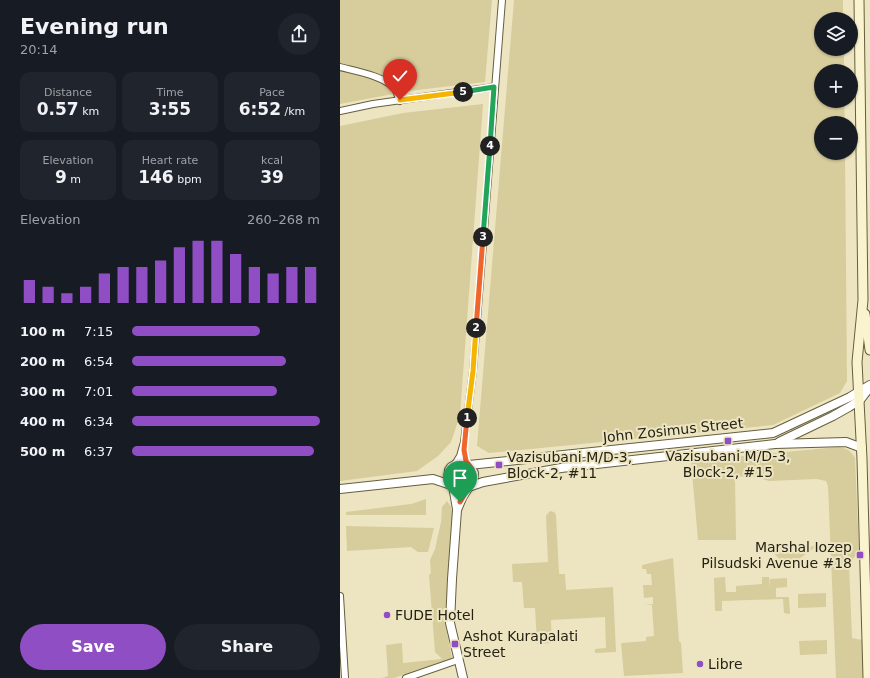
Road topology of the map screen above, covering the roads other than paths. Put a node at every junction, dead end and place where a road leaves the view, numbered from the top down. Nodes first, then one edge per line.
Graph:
1 (502, 0) edge
2 (859, 0) edge
3 (340, 67) edge
4 (494, 87) junction
5 (400, 100) junction
6 (340, 111) edge
7 (863, 300) junction
8 (870, 350) edge
9 (870, 386) edge
10 (860, 396) junction
11 (766, 434) junction
12 (464, 442) junction
13 (771, 445) junction
14 (862, 448) junction
15 (468, 464) junction
16 (453, 466) junction
17 (433, 479) junction
18 (452, 486) junction
19 (469, 487) junction
20 (340, 489) edge
21 (457, 510) junction
22 (867, 530) edge
23 (340, 596) edge
24 (458, 660) junction
25 (345, 678) edge
26 (406, 678) edge
27 (463, 678) edge
28 (868, 678) edge

1 - 4 street
2 - 7 main road
3 - 5 street
4 - 5 street
4 - 12 street
5 - 6 street
7 - 8 main road
7 - 10 main road
9 - 10 street, John Zosimus Street
10 - 11 street, John Zosimus Street
10 - 13 street, John Zosimus Street
10 - 14 main road
11 - 13 street
11 - 15 street, John Zosimus Street
12 - 15 street
12 - 16 street
13 - 14 street, John Zosimus Street
13 - 19 street, John Zosimus Street
14 - 22 main road
15 - 16 street
15 - 19 street
16 - 17 street
16 - 18 street
17 - 18 street
17 - 20 street
18 - 19 street
18 - 21 street
19 - 21 street
21 - 24 street
22 - 28 main road
23 - 25 street
24 - 26 street
24 - 27 street

